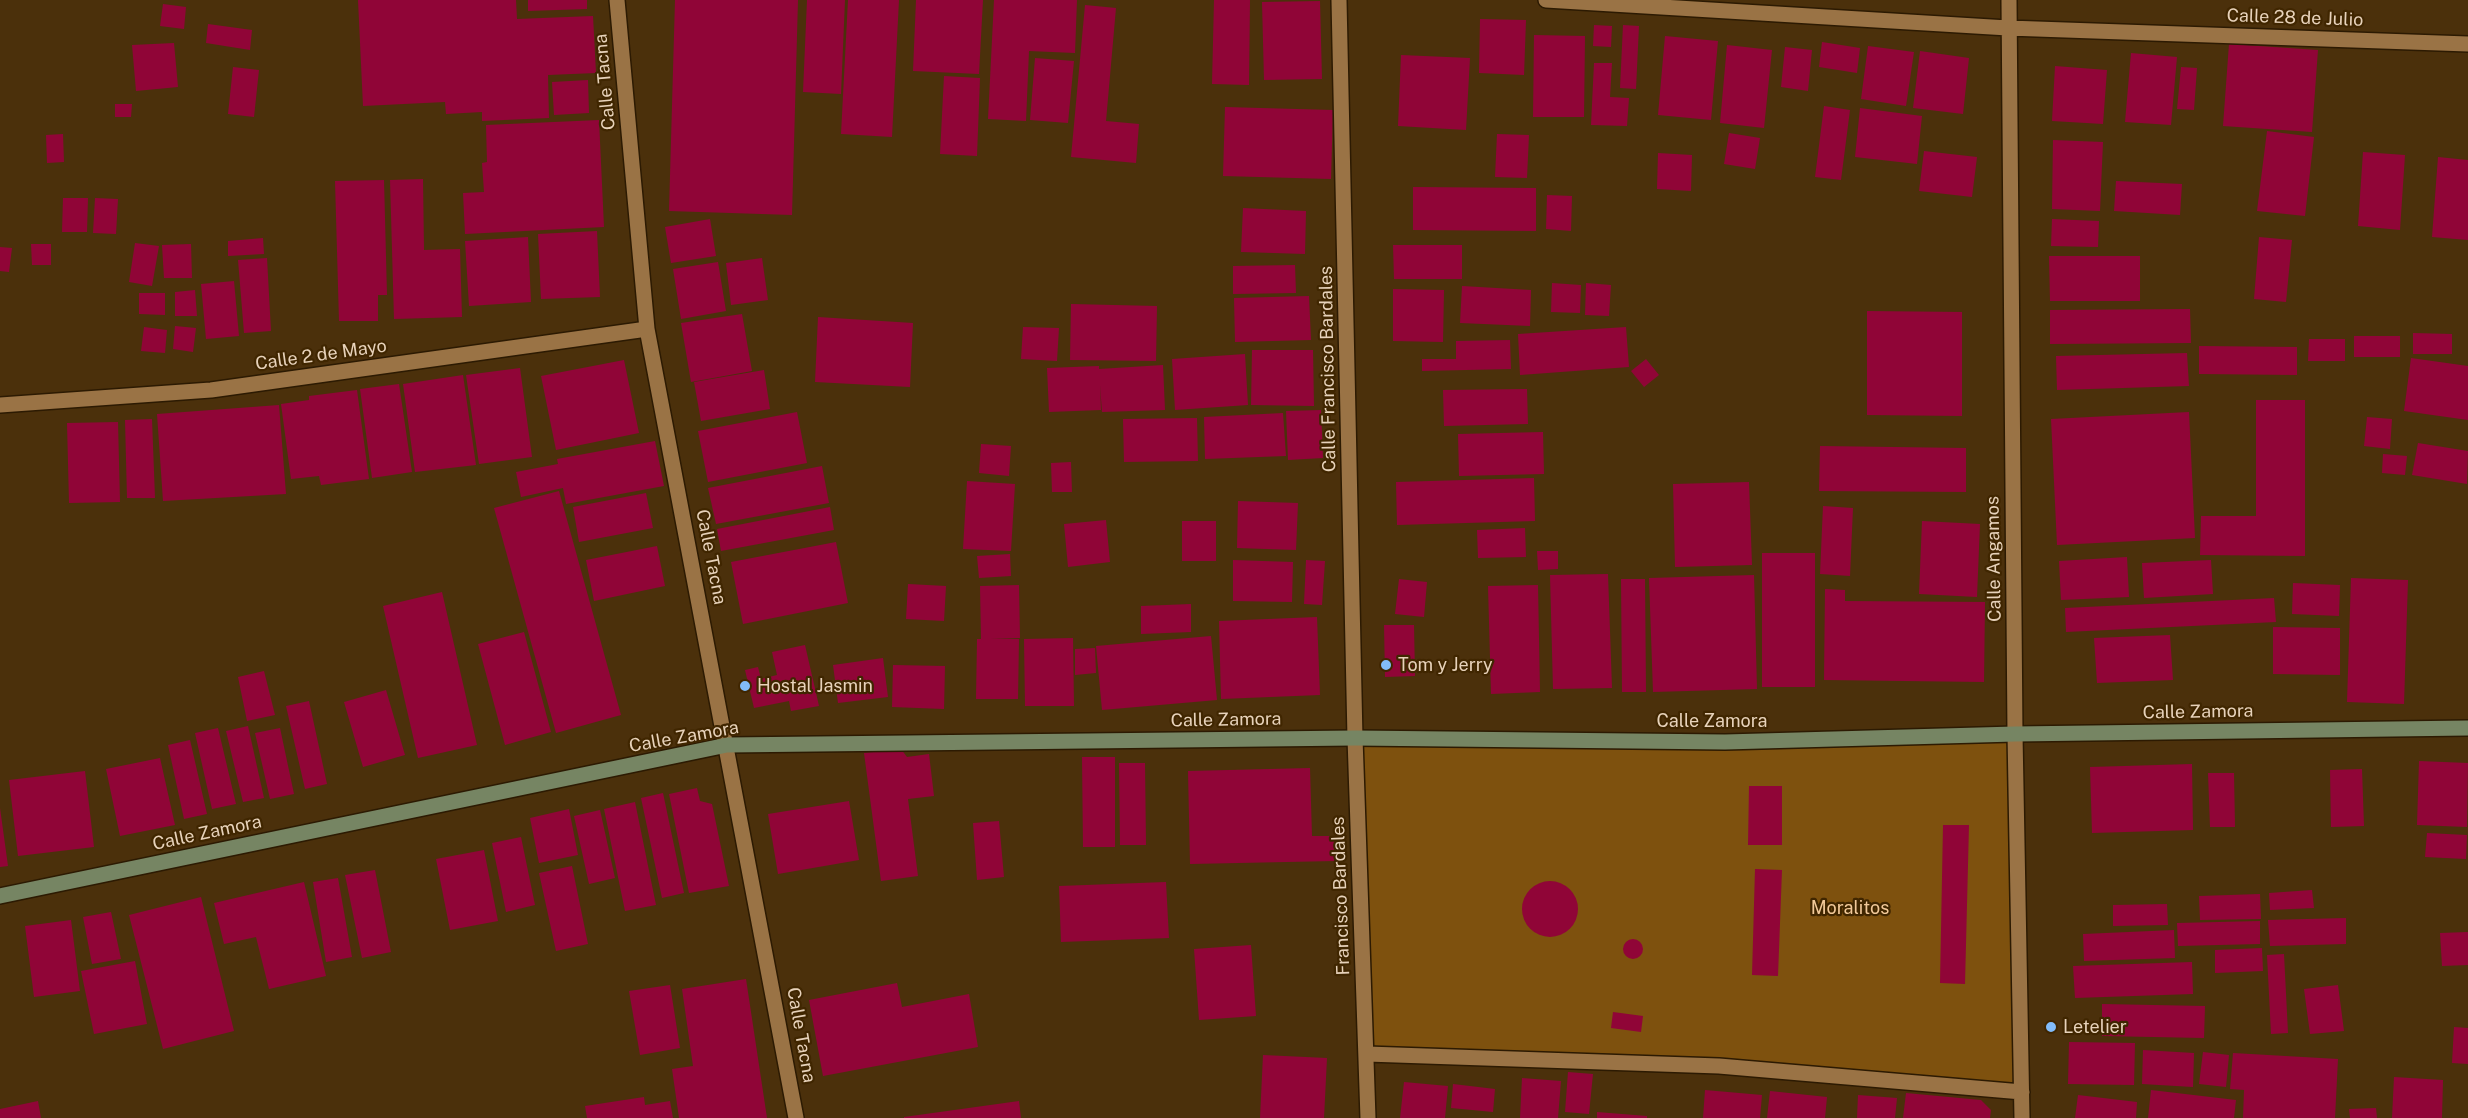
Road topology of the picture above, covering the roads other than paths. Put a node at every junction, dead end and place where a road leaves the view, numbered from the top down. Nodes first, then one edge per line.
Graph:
1 (617, 0) edge
2 (1340, 0) edge
3 (1546, 0) edge
4 (2009, 0) edge
5 (2008, 28) junction
6 (2468, 44) edge
7 (647, 329) junction
8 (0, 405) edge
9 (2468, 728) edge
10 (2015, 734) junction
11 (1355, 738) junction
12 (727, 745) junction
13 (0, 896) edge
14 (1367, 1054) junction
15 (2022, 1092) junction
16 (796, 1118) edge
17 (1368, 1118) edge
18 (2022, 1118) edge

1 - 7 street, Calle Tacna
2 - 11 street, Calle Francisco Bardales
3 - 5 street, Calle 28 de Julio
4 - 5 street, Calle Angamos
5 - 6 street, Calle 28 de Julio
5 - 10 street, Calle Angamos
7 - 8 street, Calle 2 de Mayo
7 - 12 street, Calle Tacna
9 - 10 street, Calle Zamora
10 - 11 street, Calle Zamora
10 - 15 street, Calle Angamos
11 - 12 street, Calle Zamora
11 - 14 street, Francisco Bardales
12 - 13 street, Calle Zamora
12 - 16 street, Calle Tacna
14 - 15 street
14 - 17 street
15 - 18 street, Calle Angamos

